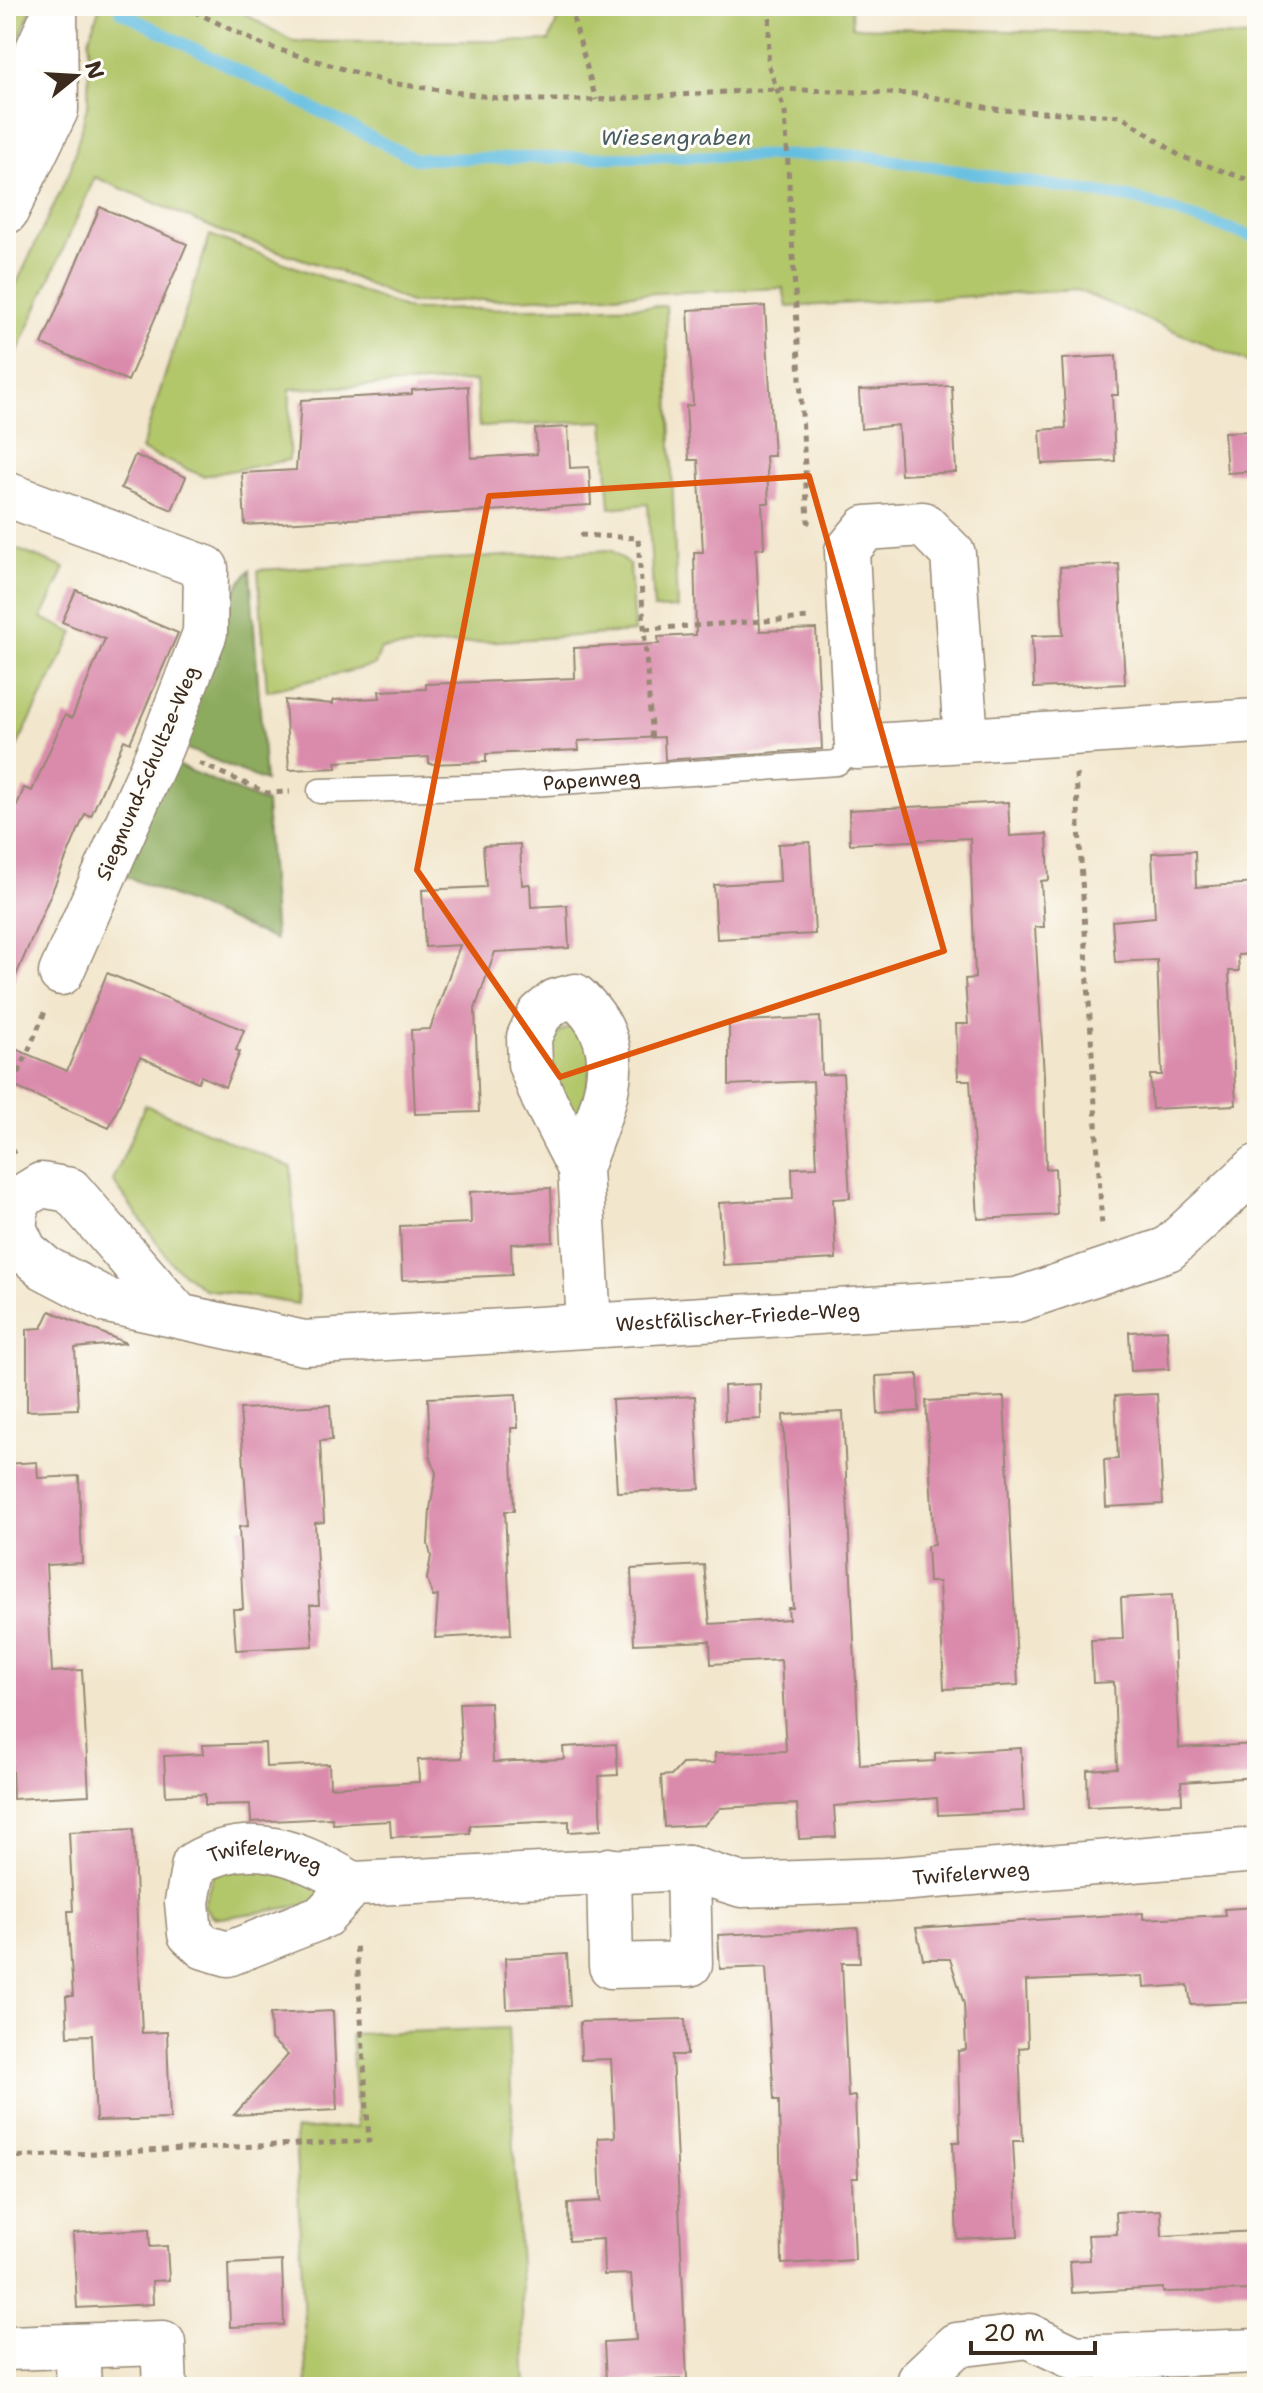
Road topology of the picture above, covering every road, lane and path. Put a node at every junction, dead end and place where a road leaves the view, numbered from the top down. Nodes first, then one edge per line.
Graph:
1 (183, 6) edge
2 (570, 6) edge
3 (770, 6) edge
4 (56, 9) edge
5 (776, 89) junction
6 (596, 100) junction
7 (6, 121) edge
8 (1257, 183) edge
9 (6, 212) edge
10 (6, 494) edge
11 (580, 535) dead end
12 (847, 551) junction
13 (851, 615) junction
14 (645, 629) junction
15 (1257, 721) edge
16 (1074, 733) junction
17 (966, 739) junction
18 (161, 747) junction
19 (857, 747) junction
20 (653, 776) junction
21 (320, 791) joint
22 (61, 973) joint
23 (6, 1119) edge
24 (1257, 1167) edge
25 (580, 1169) dead end
26 (1112, 1268) junction
27 (179, 1316) dead end
28 (589, 1324) junction
29 (1257, 1850) edge
30 (688, 1868) junction
31 (609, 1870) junction
32 (353, 1884) joint
33 (6, 2157) edge
34 (6, 2348) edge
35 (1257, 2351) edge
36 (78, 2366) edge
37 (1069, 2373) edge
38 (165, 2387) edge
39 (920, 2387) edge

1 - 6 path
2 - 6 path
3 - 5 path
4 - 7 street
4 - 9 street
5 - 6 path
5 - 8 path
5 - 12 path
10 - 18 street, Siegmund-Schultze-Weg
11 - 14 path
12 - 13 street
12 - 17 street
13 - 14 path
13 - 19 street
14 - 20 path
15 - 16 street, Papenweg
16 - 17 street, Papenweg
16 - 26 path
17 - 19 street, Papenweg
18 - 21 path
18 - 22 street, Siegmund-Schultze-Weg
19 - 20 lane, Papenweg
20 - 21 lane, Papenweg
22 - 23 path
24 - 26 street, Westfälischer-Friede-Weg
25 - 28 street
26 - 28 street, Westfälischer-Friede-Weg
27 - 28 street, Westfälischer-Friede-Weg
29 - 30 street, Twifelerweg
30 - 31 street, Twifelerweg
30 - 31 street
31 - 32 street, Twifelerweg
32 - 33 path
34 - 36 street
35 - 37 street
36 - 38 street
37 - 39 street

